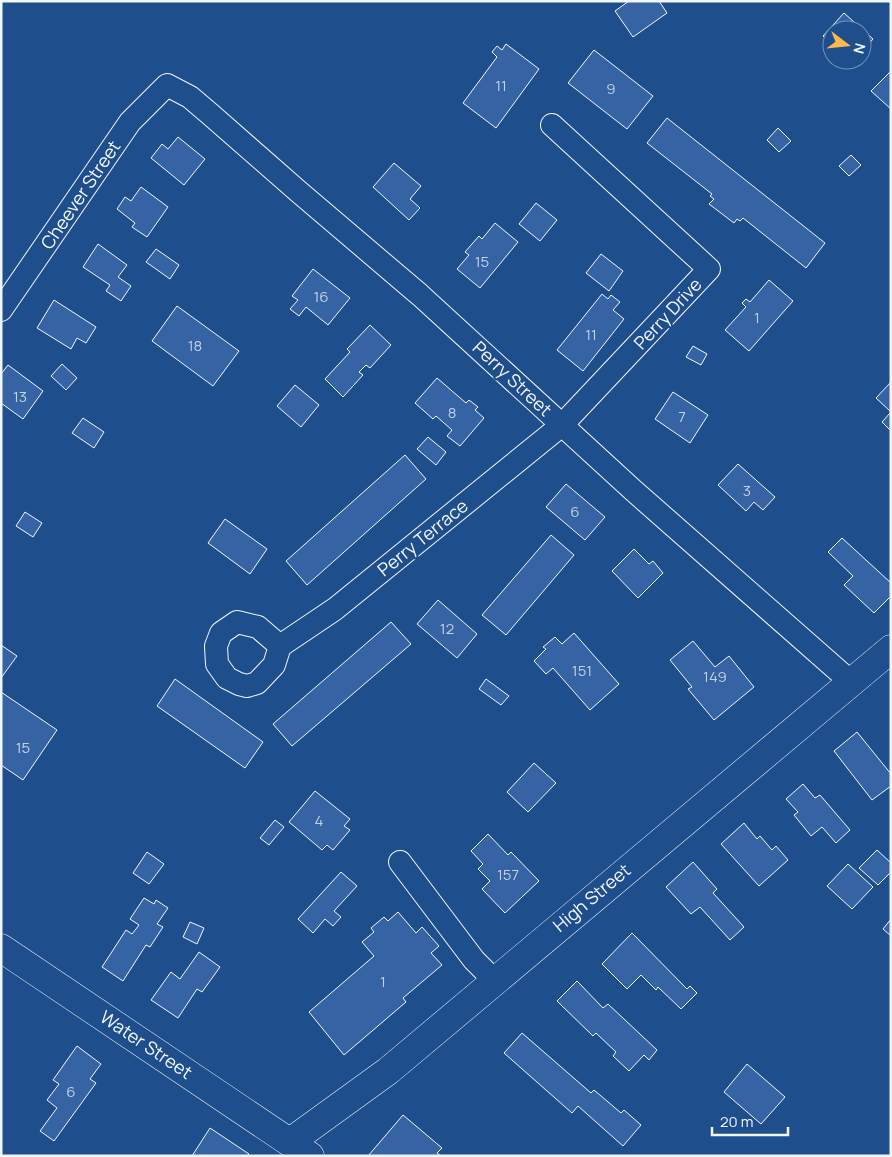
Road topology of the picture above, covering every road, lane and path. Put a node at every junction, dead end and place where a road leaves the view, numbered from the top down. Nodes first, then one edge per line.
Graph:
1 (167, 85) joint
2 (552, 125) dead end
3 (1, 310) edge
4 (562, 425) junction
5 (280, 646) dead end
6 (891, 649) edge
7 (851, 682) junction
8 (400, 862) dead end
9 (1, 948) edge
10 (494, 980) junction
11 (293, 1151) edge

1 - 3 street, Cheever Street
1 - 4 street, Perry Street
2 - 4 street, Perry Drive
4 - 5 street, Perry Terrace
4 - 7 street, Perry Street
6 - 7 main road, High Street
7 - 10 main road, High Street
8 - 10 street
9 - 11 main road, Water Street
10 - 11 main road, High Street

